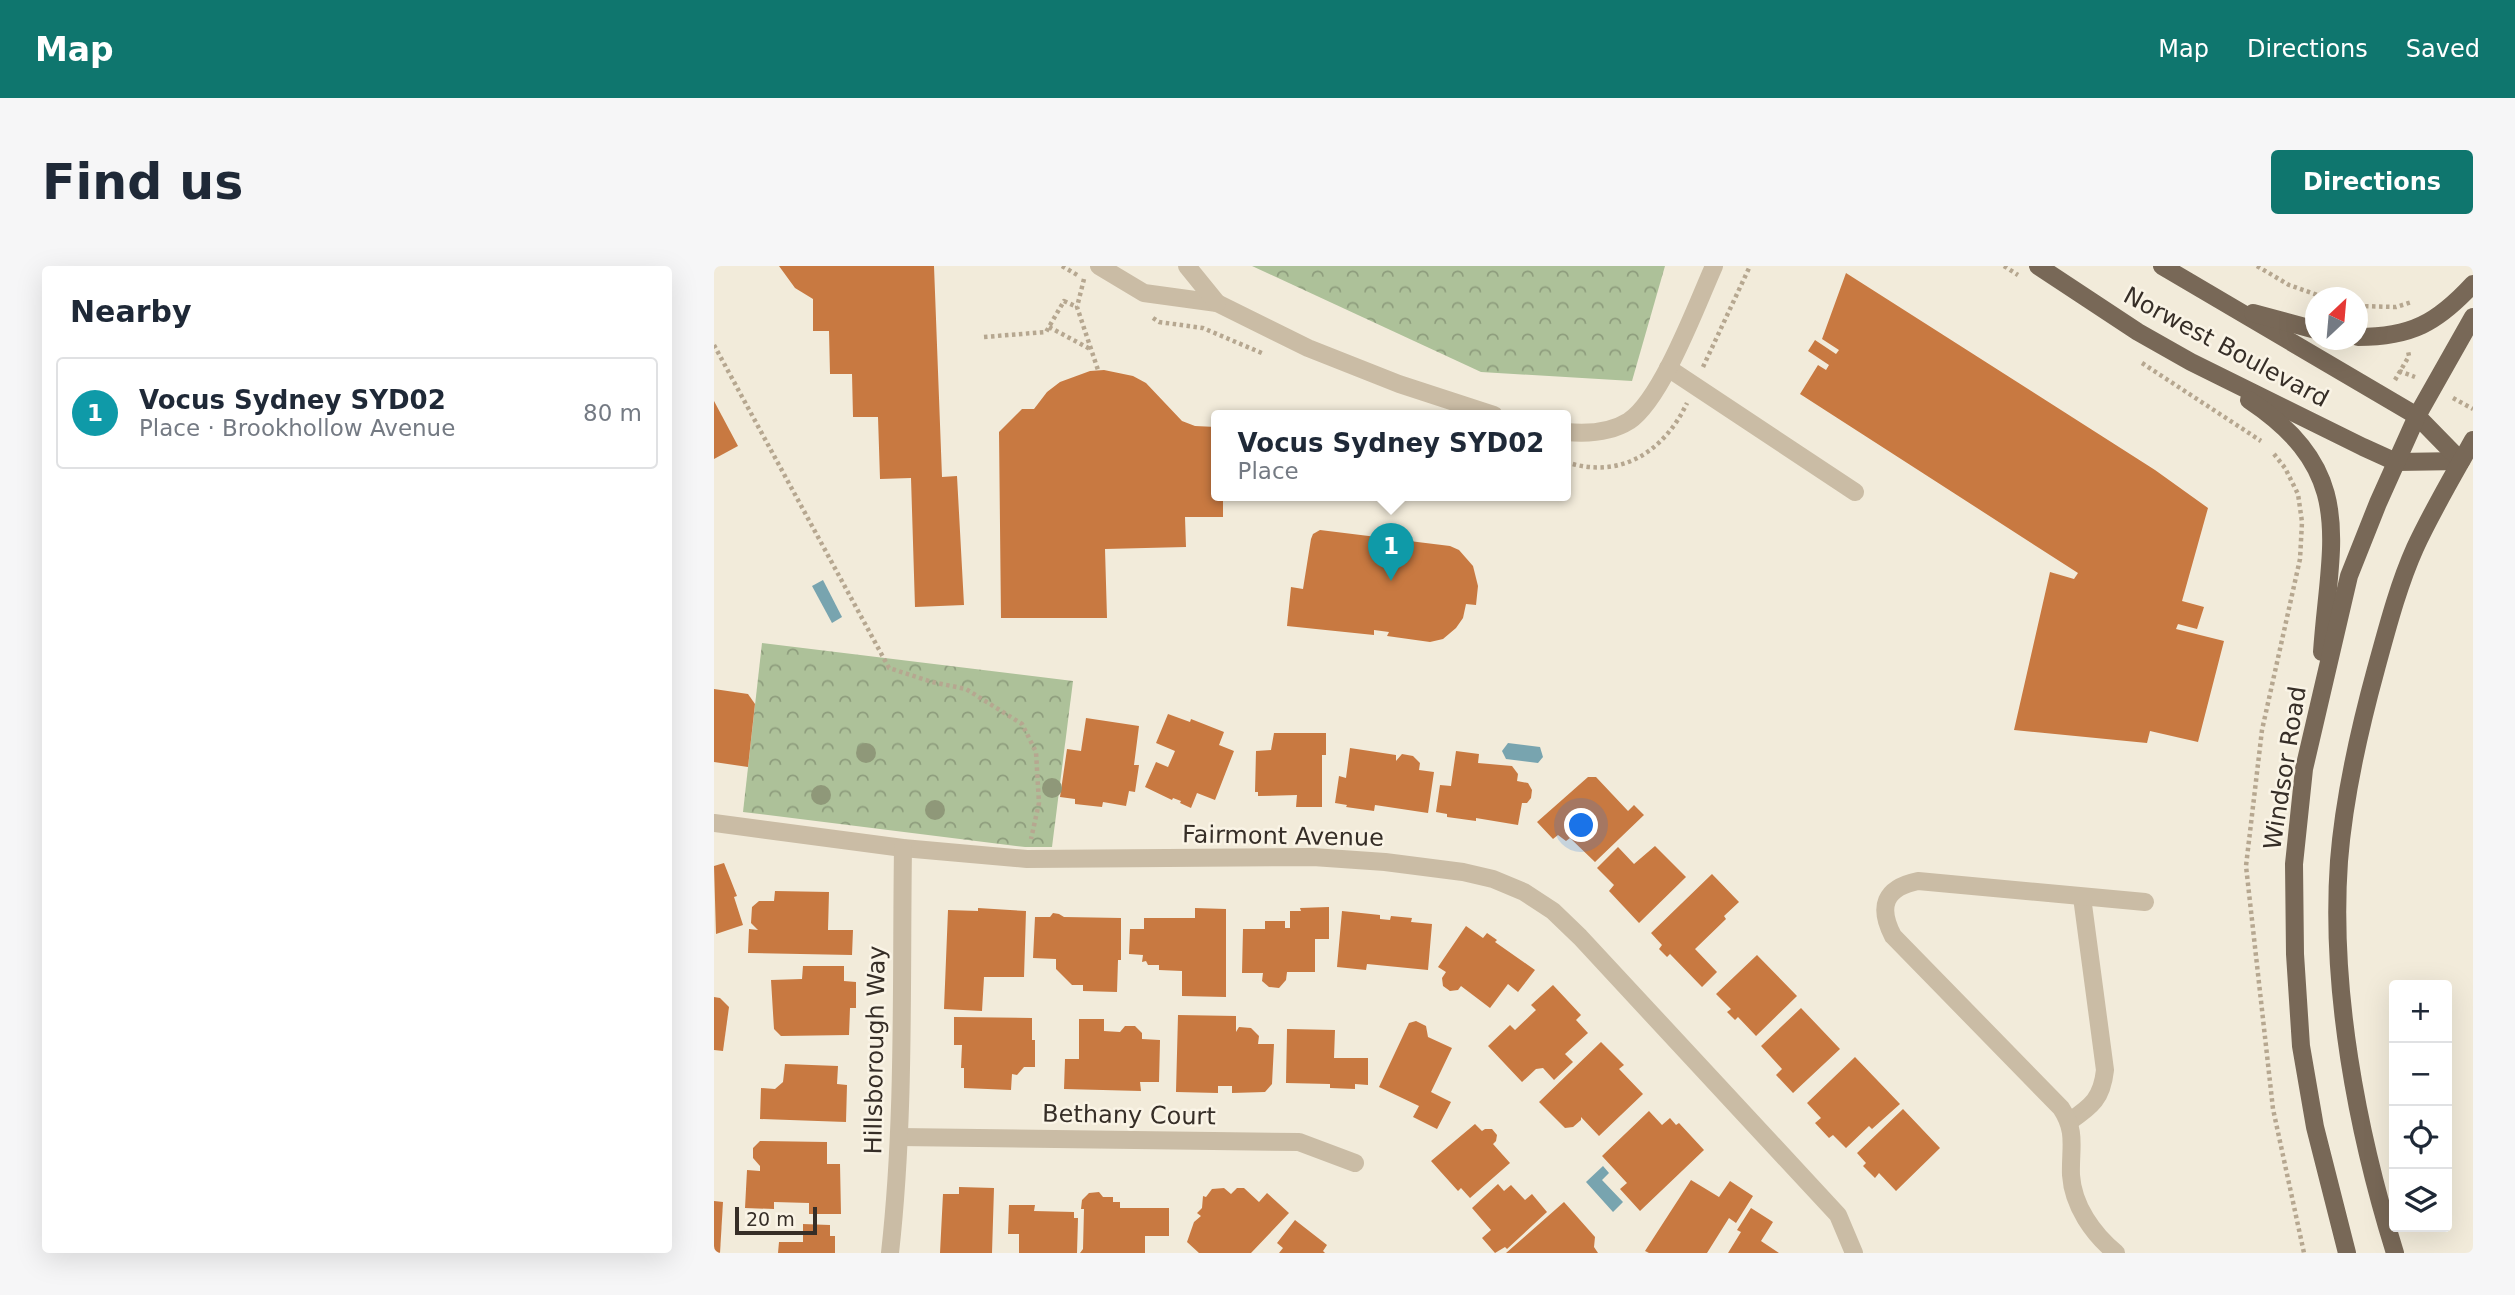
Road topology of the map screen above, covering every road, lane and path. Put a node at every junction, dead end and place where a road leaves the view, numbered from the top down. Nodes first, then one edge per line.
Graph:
1 (1062, 266) edge
2 (1187, 266) edge
3 (1714, 266) edge
4 (2004, 266) edge
5 (2038, 266) edge
6 (2162, 266) edge
7 (2257, 266) edge
8 (1093, 269) edge
9 (2022, 278) dead end
10 (1084, 279) junction
11 (2473, 284) edge
12 (1095, 285) dead end
13 (2305, 291) edge
14 (1217, 303) junction
15 (2223, 303) junction
16 (2368, 306) edge
17 (1077, 307) junction
18 (2396, 307) dead end
19 (1149, 316) dead end
20 (2473, 317) edge
21 (1049, 327) junction
22 (2305, 327) edge
23 (2368, 336) edge
24 (984, 337) dead end
25 (714, 345) edge
26 (1093, 350) junction
27 (2409, 356) dead end
28 (2134, 358) dead end
29 (1275, 359) dead end
30 (2191, 362) junction
31 (1668, 368) junction
32 (1098, 370) dead end
33 (2386, 398) junction
34 (1479, 410) edge
35 (2417, 416) junction
36 (1571, 432) edge
37 (2473, 440) edge
38 (2266, 444) dead end
39 (2273, 452) dead end
40 (2461, 461) junction
41 (2396, 462) junction
42 (1855, 492) dead end
43 (2298, 494) dead end
44 (2318, 704) junction
45 (714, 823) edge
46 (903, 848) junction
47 (1027, 859) junction
48 (2082, 897) junction
49 (2145, 902) dead end
50 (2070, 1121) junction
51 (899, 1137) junction
52 (1355, 1163) dead end
53 (891, 1253) edge
54 (1854, 1253) edge
55 (2116, 1253) edge
56 (2347, 1253) edge
57 (2395, 1253) edge

1 - 10 path
2 - 14 street
3 - 31 street
4 - 9 path
5 - 30 main road, Norwest Boulevard
6 - 15 main road, Norwest Boulevard
7 - 13 path
8 - 10 path
8 - 14 street
10 - 12 path
10 - 17 path
11 - 23 main road
14 - 34 street
15 - 22 main road
15 - 33 main road, Norwest Boulevard
16 - 18 path
17 - 21 path
17 - 26 path
19 - 29 path
20 - 35 main road, Windsor Road
21 - 24 path
21 - 26 path
25 - 47 path
26 - 32 path
27 - 33 path
28 - 38 path
30 - 41 main road, Norwest Boulevard
30 - 44 main road
31 - 36 street
31 - 42 street
33 - 35 main road, Norwest Boulevard
35 - 40 main road, Norwest Boulevard
35 - 41 main road, Windsor Road
37 - 40 main road
39 - 43 path
40 - 41 main road
40 - 57 main road
41 - 44 main road, Windsor Road
44 - 56 main road, Windsor Road
45 - 46 street, Fairmont Avenue
46 - 47 street, Fairmont Avenue
46 - 51 street, Hillsborough Way
47 - 54 street, Fairmont Avenue
48 - 49 street
48 - 50 street
48 - 50 street
50 - 55 street
51 - 52 street, Bethany Court
51 - 53 street, Hillsborough Way

